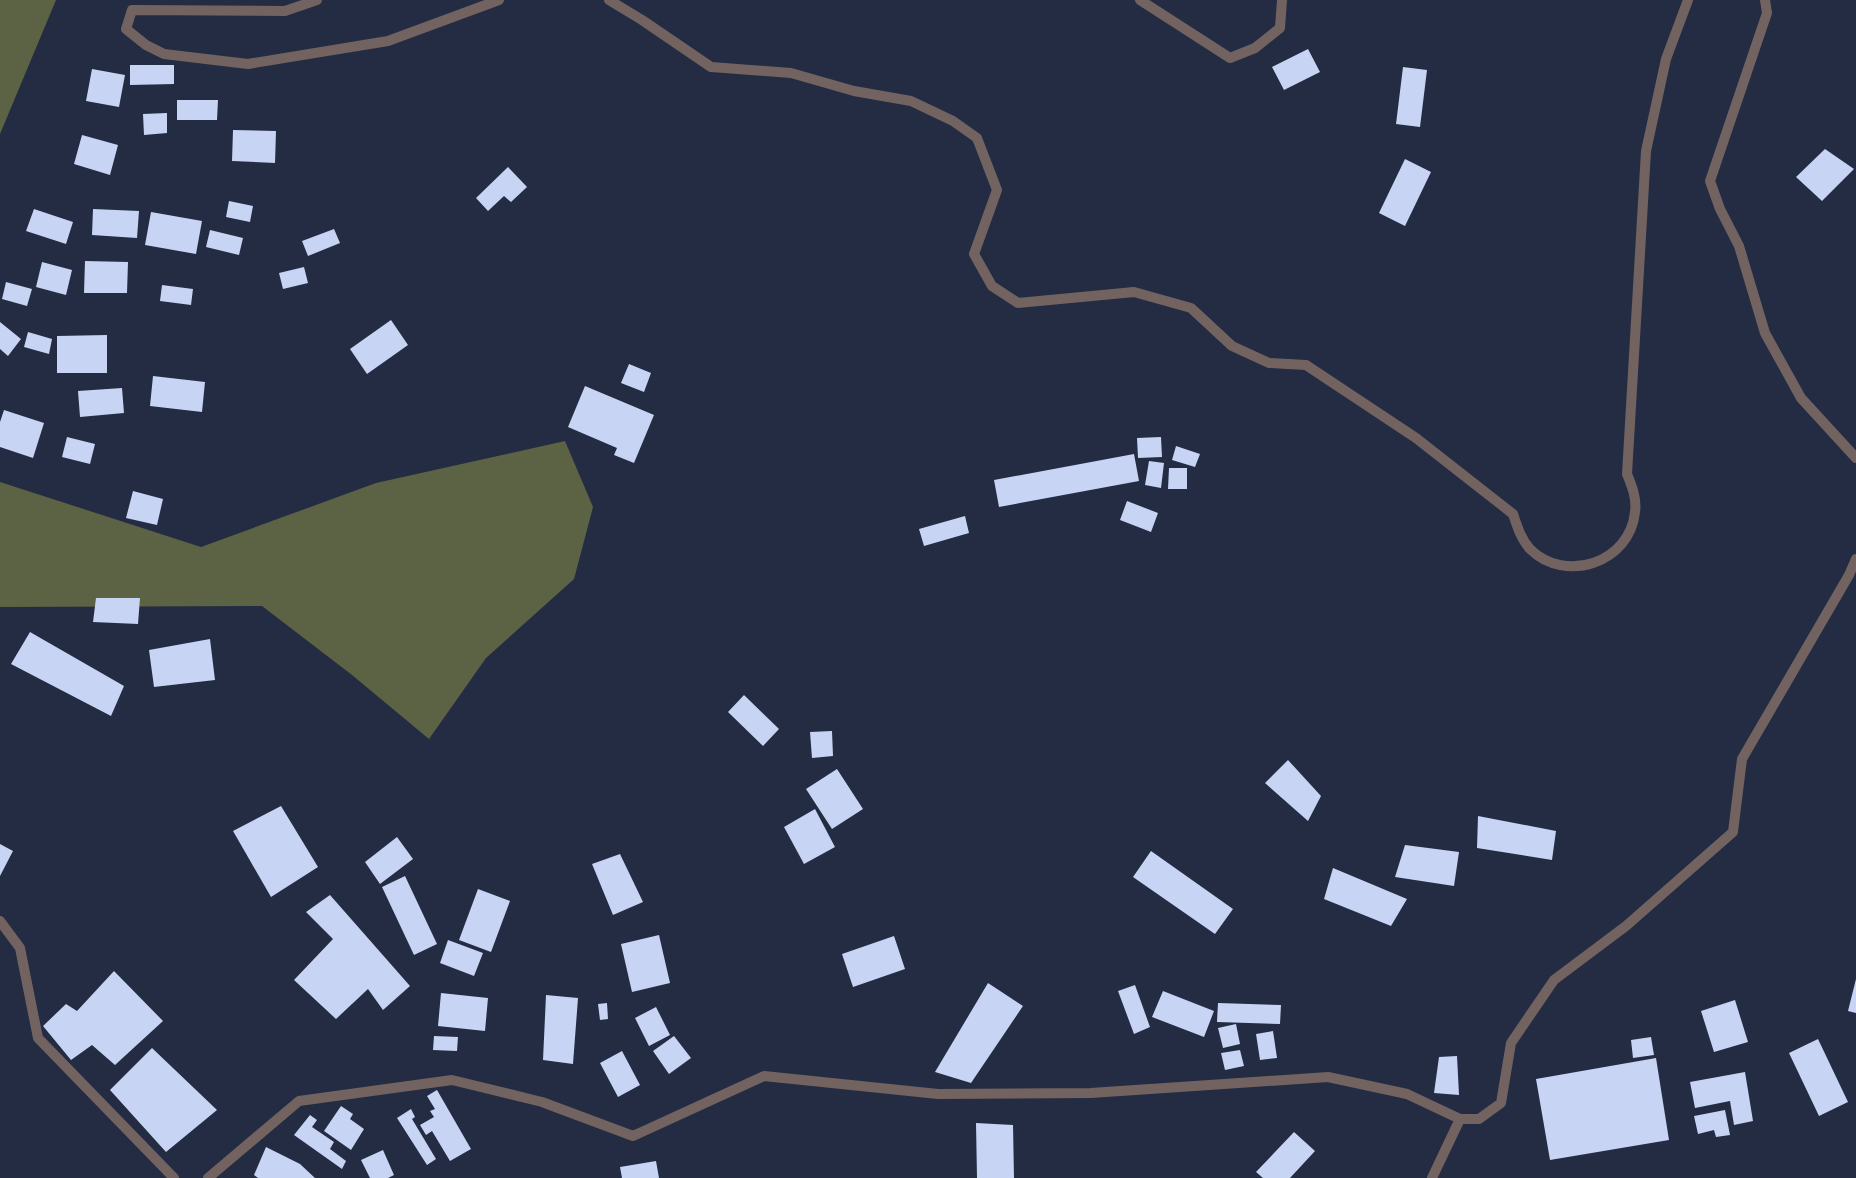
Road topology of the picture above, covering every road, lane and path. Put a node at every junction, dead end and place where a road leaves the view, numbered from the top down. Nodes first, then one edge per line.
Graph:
1 (317, 0) edge
2 (499, 0) edge
3 (609, 0) edge
4 (1140, 0) edge
5 (1282, 0) edge
6 (1688, 0) edge
7 (1765, 0) edge
8 (1856, 458) edge
9 (1856, 559) edge
10 (0, 921) edge
11 (1460, 1119) junction
12 (174, 1178) edge
13 (208, 1178) edge
14 (1432, 1178) edge

1 - 2 street
3 - 6 street
4 - 5 street
7 - 8 street
9 - 11 street
10 - 12 street
11 - 13 street
11 - 14 street

